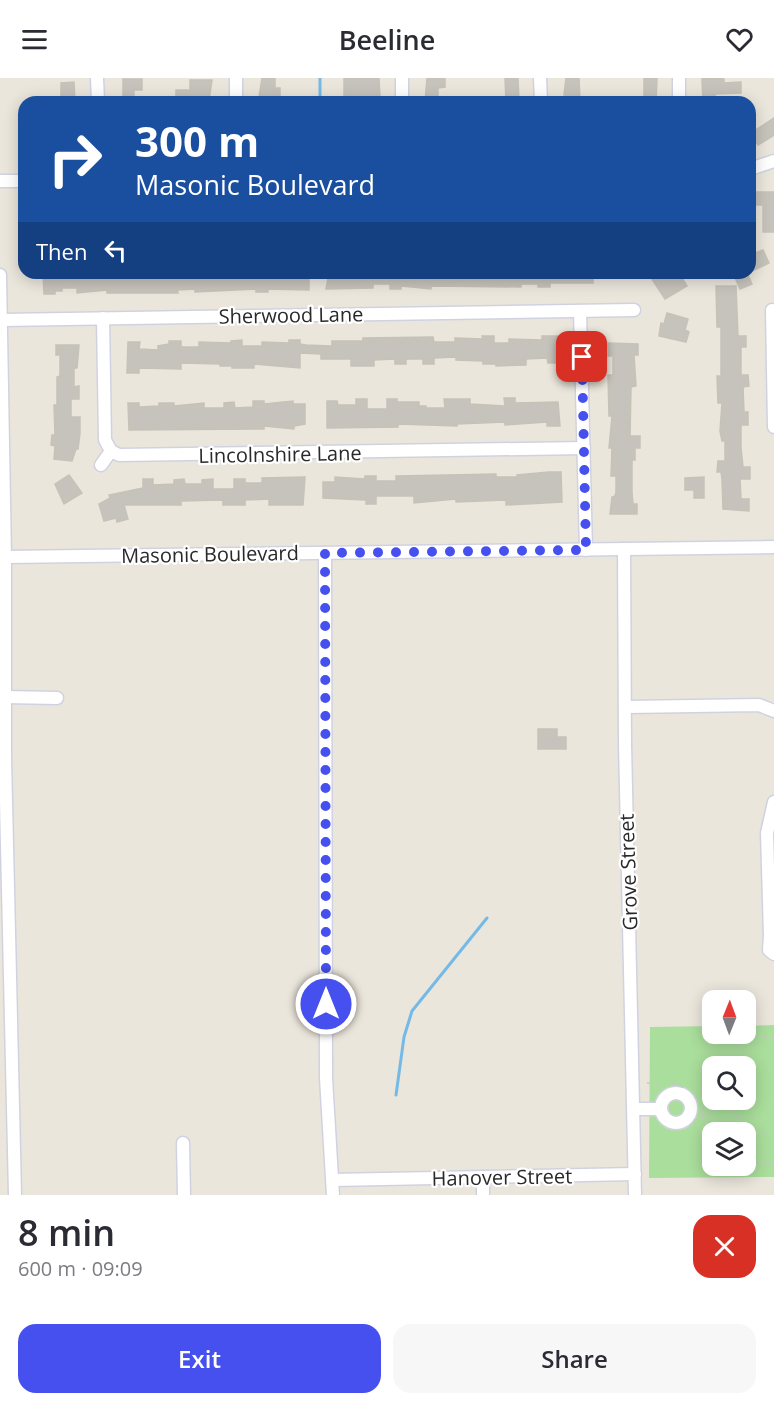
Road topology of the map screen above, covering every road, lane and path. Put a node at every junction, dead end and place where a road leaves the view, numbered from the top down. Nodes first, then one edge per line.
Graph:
1 (97, 78) edge
2 (236, 78) edge
3 (402, 78) edge
4 (540, 78) edge
5 (679, 78) edge
6 (98, 96) edge
7 (236, 96) edge
8 (402, 96) edge
9 (541, 96) edge
10 (679, 96) edge
11 (774, 161) edge
12 (756, 167) edge
13 (0, 181) edge
14 (18, 181) edge
15 (0, 275) edge
16 (634, 310) dead end
17 (772, 310) dead end
18 (580, 311) junction
19 (103, 318) junction
20 (2, 320) junction
21 (774, 427) edge
22 (584, 448) junction
23 (111, 451) junction
24 (101, 465) dead end
25 (774, 547) edge
26 (624, 549) junction
27 (586, 550) junction
28 (325, 553) junction
29 (5, 557) junction
30 (5, 697) junction
31 (57, 699) dead end
32 (627, 707) junction
33 (774, 711) edge
34 (2, 758) edge
35 (774, 802) edge
36 (771, 952) edge
37 (774, 1038) edge
38 (736, 1046) dead end
39 (647, 1083) dead end
40 (672, 1083) dead end
41 (659, 1084) dead end
42 (685, 1088) dead end
43 (634, 1109) junction
44 (661, 1109) dead end
45 (703, 1110) edge
46 (702, 1116) junction
47 (692, 1119) dead end
48 (706, 1122) edge
49 (770, 1133) dead end
50 (183, 1143) dead end
51 (756, 1162) edge
52 (774, 1162) edge
53 (634, 1174) junction
54 (483, 1177) junction
55 (333, 1180) junction
56 (15, 1195) edge
57 (184, 1195) edge
58 (333, 1195) edge
59 (483, 1195) edge
60 (635, 1195) edge

1 - 6 street
2 - 7 street
3 - 8 street
4 - 9 street
5 - 10 street
11 - 12 street
13 - 14 street
15 - 20 street
16 - 18 street, Sherwood Lane
17 - 21 street
18 - 19 street, Sherwood Lane
18 - 22 street
19 - 20 street, Sherwood Lane
19 - 23 street
20 - 29 street
22 - 23 street, Lincolnshire Lane
22 - 27 street
23 - 24 street
25 - 26 street, Masonic Boulevard
26 - 27 street, Masonic Boulevard
26 - 32 street, Grove Street
27 - 28 street, Masonic Boulevard
28 - 29 street, Masonic Boulevard
28 - 55 street
29 - 30 street
30 - 31 street
30 - 34 street
32 - 33 street
32 - 43 street, Grove Street
34 - 56 street
35 - 36 street
37 - 38 path
39 - 41 path
40 - 42 path
43 - 44 street
43 - 53 street, Grove Street
45 - 46 path
46 - 47 path
46 - 48 path
46 - 49 path
50 - 57 street
51 - 52 path
53 - 54 street, Hanover Street
53 - 60 street, Grove Street
54 - 55 street, Hanover Street
54 - 59 street
55 - 58 street

